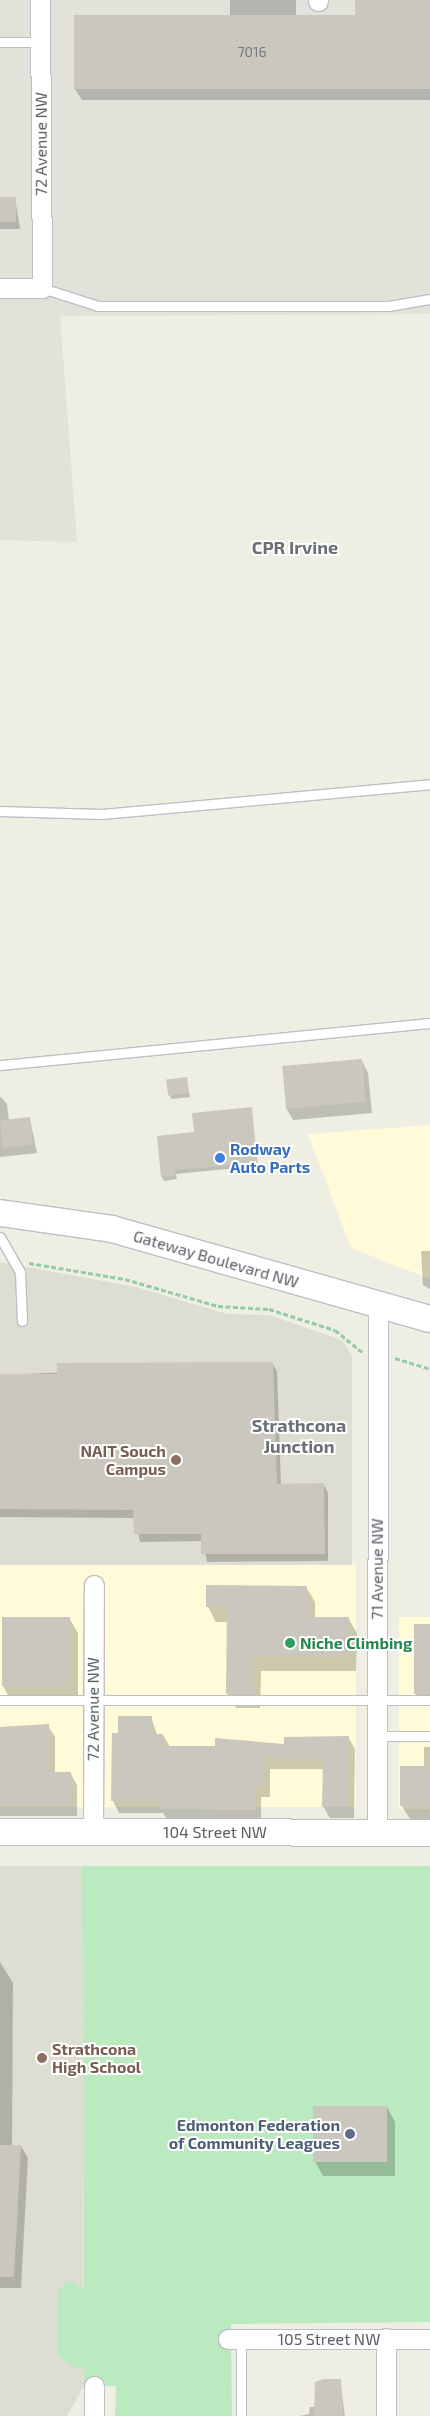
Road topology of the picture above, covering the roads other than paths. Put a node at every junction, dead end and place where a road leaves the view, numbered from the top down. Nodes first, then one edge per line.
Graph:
1 (40, 0) edge
2 (0, 42) edge
3 (40, 42) junction
4 (0, 288) edge
5 (42, 288) junction
6 (430, 299) edge
7 (430, 784) edge
8 (0, 812) edge
9 (430, 1023) edge
10 (0, 1065) edge
11 (0, 1213) edge
12 (0, 1237) edge
13 (378, 1306) junction
14 (430, 1319) edge
15 (22, 1320) dead end
16 (94, 1585) dead end
17 (0, 1700) edge
18 (93, 1700) junction
19 (377, 1700) junction
20 (430, 1700) edge
21 (378, 1736) junction
22 (430, 1736) edge
23 (0, 1832) edge
24 (93, 1832) junction
25 (376, 1832) junction
26 (430, 1833) edge
27 (386, 2338) junction
28 (234, 2339) joint
29 (430, 2339) edge
30 (94, 2386) dead end
31 (94, 2416) edge
32 (241, 2416) edge
33 (386, 2416) edge

1 - 3 street, 72 Avenue NW
2 - 3 lane
3 - 5 street, 72 Avenue NW
4 - 5 street
5 - 6 lane
7 - 8 lane
9 - 10 lane
11 - 13 main road, Gateway Boulevard NW
12 - 15 lane
13 - 14 main road, Gateway Boulevard NW
13 - 19 street, 71 Avenue NW
16 - 18 street, 72 Avenue NW
17 - 18 lane
18 - 19 lane
18 - 24 street, 72 Avenue NW
19 - 20 lane
19 - 21 street, 71 Avenue NW
21 - 22 lane
21 - 25 street, 71 Avenue NW
23 - 24 main road, 104 Street NW
24 - 25 main road, 104 Street NW
25 - 26 main road, 104 Street NW
27 - 28 street, 105 Street NW
27 - 29 street, 105 Street NW
27 - 33 street
28 - 32 lane
30 - 31 street

